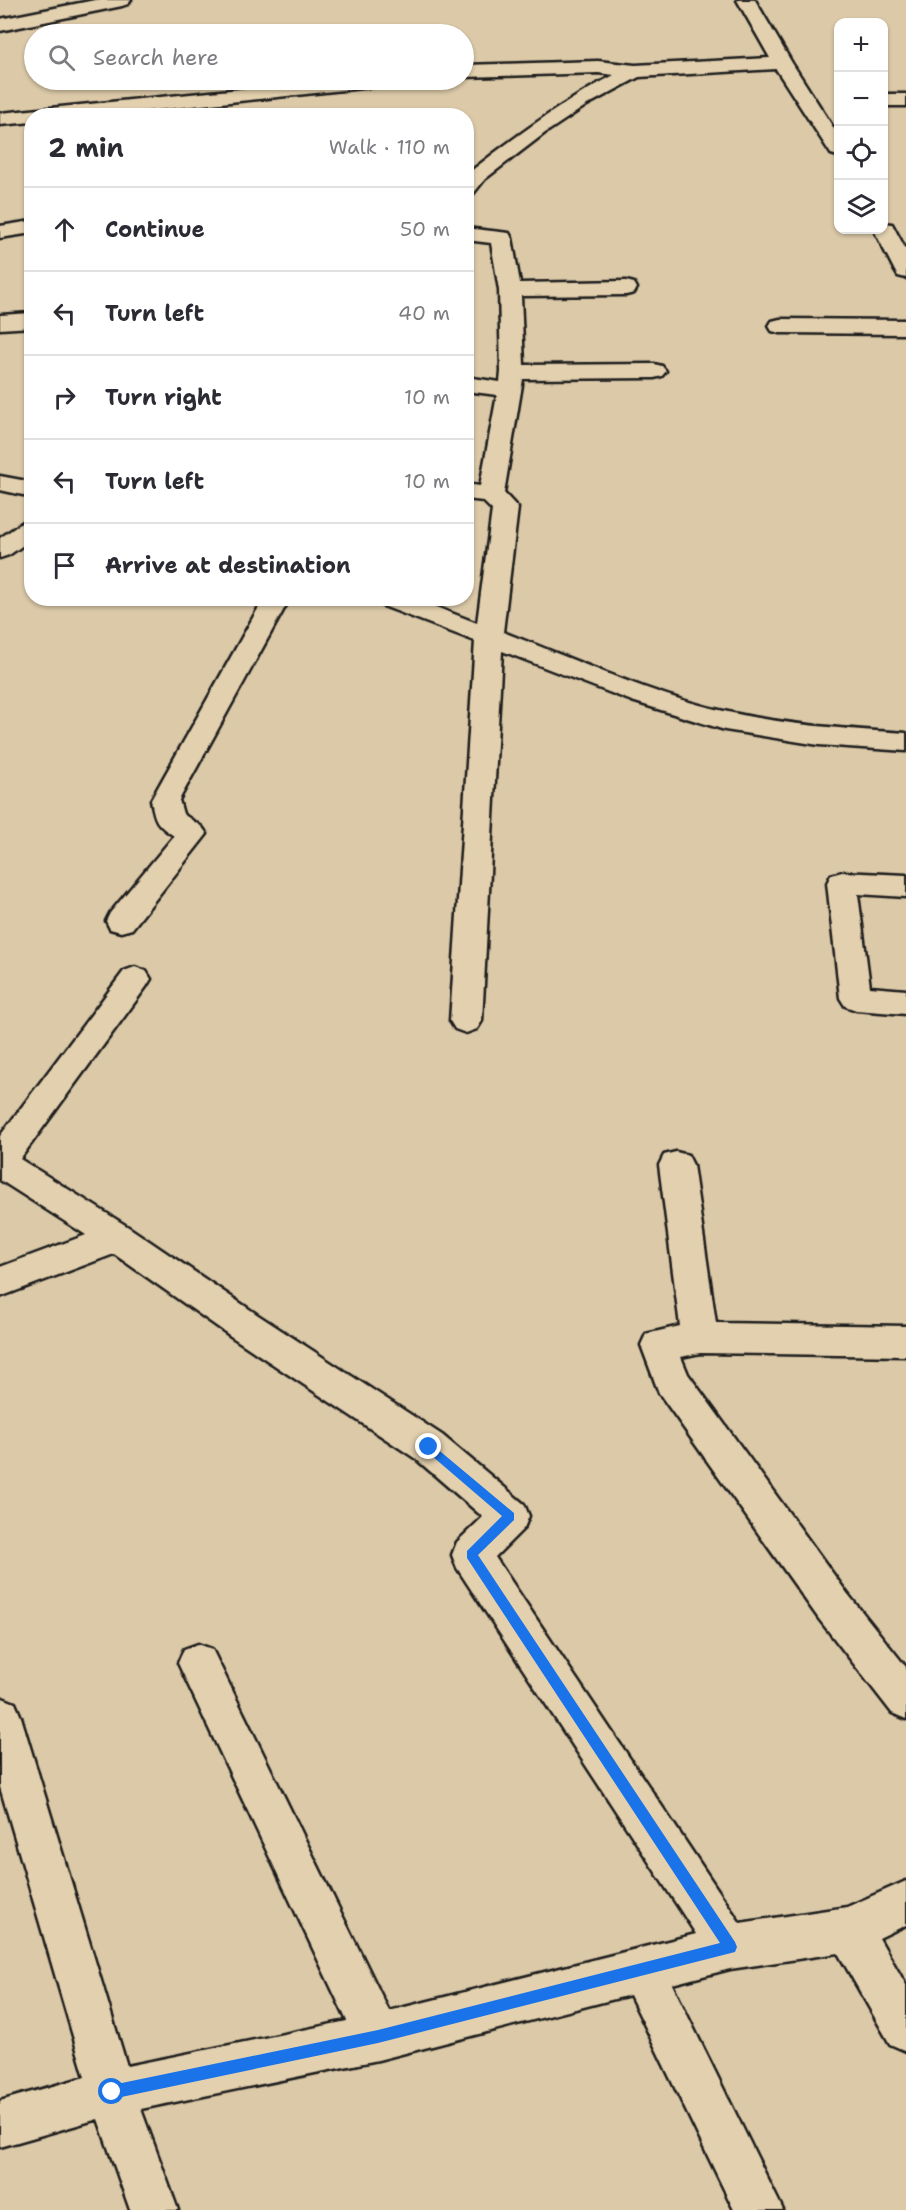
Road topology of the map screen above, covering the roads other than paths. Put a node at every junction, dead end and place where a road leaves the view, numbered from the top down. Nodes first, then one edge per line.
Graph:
1 (122, 0) edge
2 (746, 0) edge
3 (0, 25) edge
4 (782, 63) junction
5 (474, 71) edge
6 (634, 71) junction
7 (285, 90) edge
8 (806, 99) junction
9 (828, 99) dead end
10 (888, 100) edge
11 (906, 100) edge
12 (113, 108) edge
13 (24, 117) edge
14 (0, 119) edge
15 (834, 144) edge
16 (474, 177) edge
17 (24, 228) edge
18 (0, 232) edge
19 (887, 234) edge
20 (474, 235) edge
21 (906, 271) edge
22 (626, 288) dead end
23 (510, 290) junction
24 (24, 320) edge
25 (0, 322) edge
26 (780, 326) dead end
27 (906, 327) edge
28 (654, 371) dead end
29 (511, 381) junction
30 (474, 383) edge
31 (0, 483) edge
32 (24, 488) edge
33 (479, 493) edge
34 (24, 533) edge
35 (0, 550) edge
36 (273, 606) edge
37 (408, 606) edge
38 (489, 637) junction
39 (906, 742) edge
40 (906, 886) edge
41 (121, 921) dead end
42 (135, 979) dead end
43 (906, 1002) edge
44 (466, 1021) dead end
45 (0, 1162) edge
46 (676, 1165) dead end
47 (118, 1238) junction
48 (0, 1282) edge
49 (700, 1338) junction
50 (906, 1341) edge
51 (198, 1663) dead end
52 (906, 1700) edge
53 (0, 1717) edge
54 (906, 1904) edge
55 (849, 1929) junction
56 (730, 1947) junction
57 (641, 1970) junction
58 (906, 2028) edge
59 (378, 2037) junction
60 (112, 2092) junction
61 (0, 2124) edge
62 (154, 2210) edge
63 (759, 2210) edge

1 - 3 street
2 - 4 street
4 - 6 street
4 - 8 street
5 - 6 street
6 - 16 street
7 - 12 street
8 - 9 street
8 - 15 street
10 - 11 street
13 - 14 street
17 - 18 street
19 - 21 street
20 - 23 street
22 - 23 street
23 - 29 street
24 - 25 street
26 - 27 street
28 - 29 street
29 - 30 street
29 - 33 street
31 - 32 street
33 - 38 street
34 - 35 street
36 - 41 street
37 - 38 street
38 - 39 street
38 - 44 street
40 - 43 street
42 - 45 street
45 - 47 street
46 - 49 street
47 - 48 street
47 - 56 street
49 - 50 street
49 - 52 street
51 - 59 street
53 - 60 street
54 - 55 street
55 - 56 street
55 - 58 street
56 - 57 street
57 - 59 street
57 - 63 street
59 - 60 street
60 - 61 street
60 - 62 street

